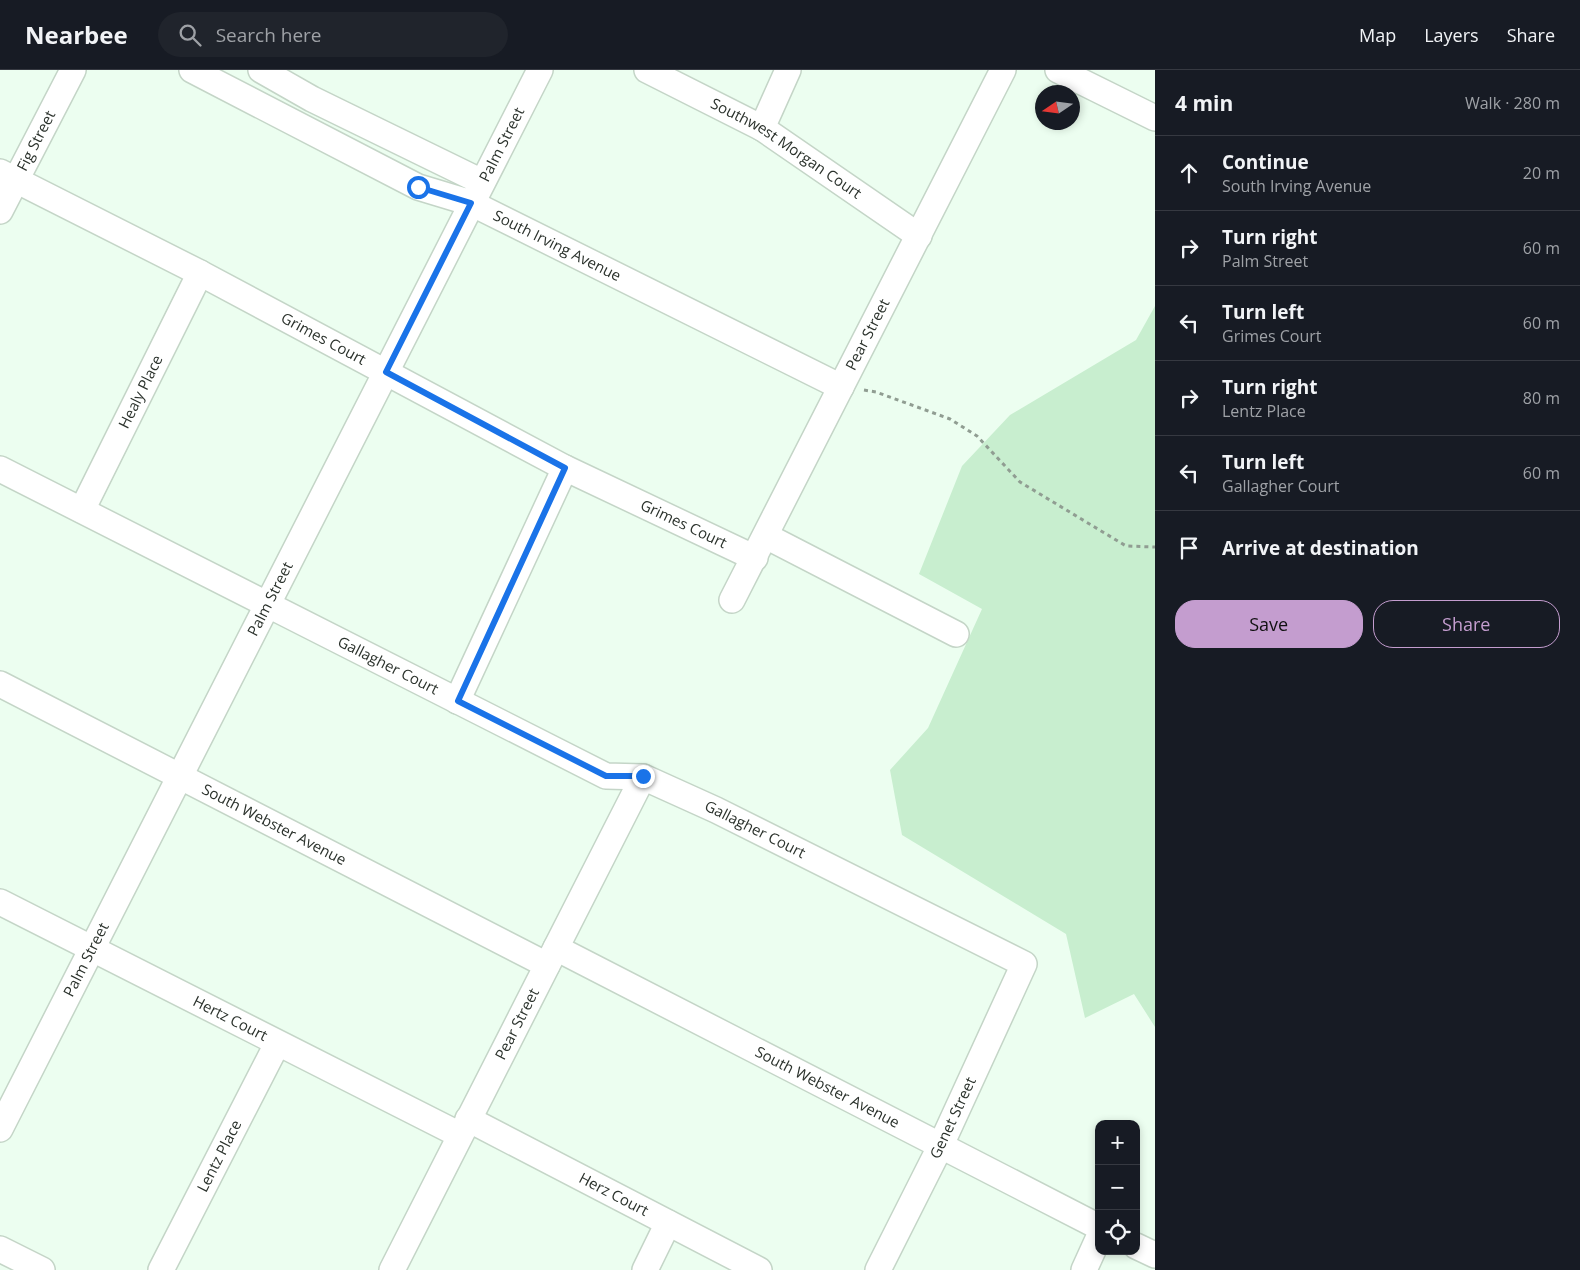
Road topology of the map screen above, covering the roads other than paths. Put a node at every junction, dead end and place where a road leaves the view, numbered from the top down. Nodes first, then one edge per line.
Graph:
1 (72, 70) edge
2 (192, 70) edge
3 (261, 70) edge
4 (540, 70) edge
5 (647, 70) edge
6 (788, 70) edge
7 (1003, 70) edge
8 (1058, 70) edge
9 (312, 99) junction
10 (1155, 118) edge
11 (299, 125) junction
12 (762, 128) junction
13 (8, 176) edge
14 (477, 192) junction
15 (0, 211) edge
16 (919, 236) junction
17 (200, 273) junction
18 (386, 372) junction
19 (841, 387) junction
20 (565, 468) junction
21 (0, 469) edge
22 (82, 510) junction
23 (760, 547) junction
24 (732, 600) dead end
25 (266, 605) junction
26 (956, 634) dead end
27 (0, 684) edge
28 (458, 701) junction
29 (179, 775) junction
30 (643, 776) junction
31 (0, 902) edge
32 (93, 950) junction
33 (551, 956) junction
34 (1024, 964) joint
35 (277, 1044) junction
36 (464, 1127) junction
37 (0, 1129) edge
38 (940, 1146) junction
39 (668, 1223) junction
40 (1095, 1225) edge
41 (1095, 1246) edge
42 (0, 1248) edge
43 (1140, 1248) edge
44 (1155, 1255) edge
45 (42, 1270) edge
46 (161, 1270) edge
47 (392, 1270) edge
48 (645, 1270) edge
49 (759, 1270) edge
50 (878, 1270) edge
51 (1084, 1270) edge

1 - 13 street, Fig Street
2 - 11 street, South Irving Avenue
3 - 9 street
4 - 14 street, Palm Street
5 - 12 street, Southwest Morgan Court
6 - 12 street
7 - 16 street, Pear Street
8 - 10 street
9 - 11 street
9 - 14 street
11 - 14 street, South Irving Avenue
12 - 16 street, Southwest Morgan Court
13 - 15 street, Fig Street
13 - 17 street, Grimes Court
14 - 18 street, Palm Street
14 - 19 street, South Irving Avenue
16 - 19 street, Pear Street
17 - 18 street, Grimes Court
17 - 22 street, Healy Place
18 - 20 street, Grimes Court
18 - 25 street, Palm Street
19 - 23 street, Pear Street
20 - 23 street, Grimes Court
20 - 28 street
21 - 22 street, Gallagher Court
22 - 25 street, Gallagher Court
23 - 24 street, Pear Street
23 - 26 street, Grimes Court
25 - 28 street, Gallagher Court
25 - 29 street, Palm Street
27 - 29 street, South Webster Avenue
28 - 30 street, Gallagher Court
29 - 32 street, Palm Street
29 - 33 street, South Webster Avenue
30 - 33 street, Pear Street
30 - 34 street, Gallagher Court
31 - 32 street, Hertz Court
32 - 35 street, Hertz Court
32 - 37 street, Palm Street
33 - 36 street, Pear Street
33 - 38 street, South Webster Avenue
34 - 38 street, Genet Street
35 - 36 street, Hertz Court
35 - 46 street, Lentz Place
36 - 39 street, Herz Court
36 - 47 street, Pear Street
38 - 40 street, South Webster Avenue
38 - 50 street, Genet Street
39 - 48 street
39 - 49 street, Herz Court
41 - 51 street
42 - 45 street
43 - 44 street

